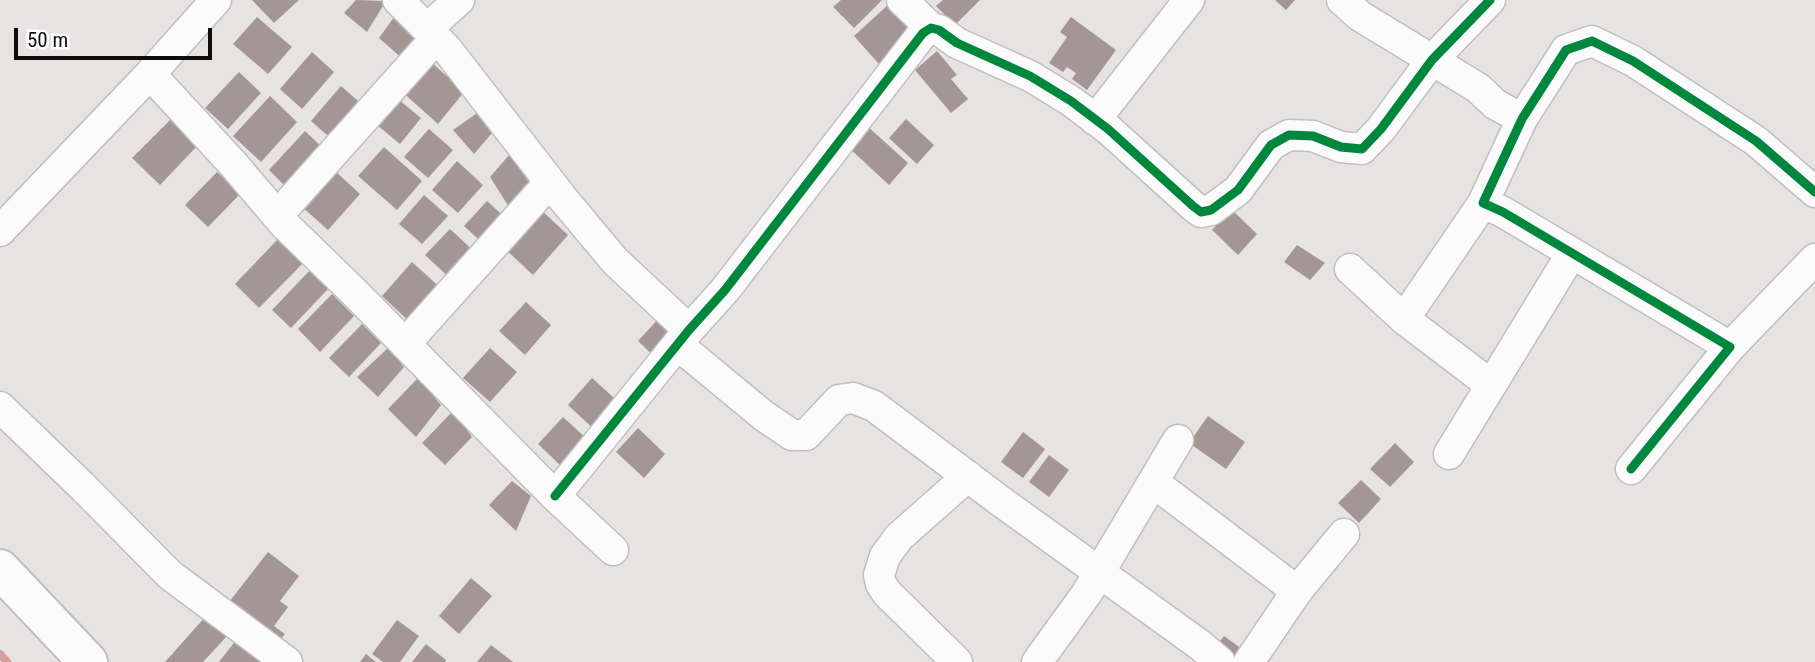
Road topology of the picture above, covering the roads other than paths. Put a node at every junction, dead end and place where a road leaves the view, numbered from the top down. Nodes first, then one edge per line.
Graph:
1 (216, 0) edge
2 (398, 0) edge
3 (459, 0) edge
4 (902, 0) edge
5 (1189, 0) edge
6 (1342, 0) edge
7 (1490, 0) edge
8 (931, 28) junction
9 (431, 34) junction
10 (1432, 60) junction
11 (150, 74) junction
12 (1522, 119) junction
13 (1095, 120) junction
14 (550, 182) junction
15 (1815, 192) edge
16 (1483, 203) junction
17 (277, 216) junction
18 (0, 231) edge
19 (1572, 253) junction
20 (1815, 259) edge
21 (1350, 269) dead end
22 (1404, 319) junction
23 (683, 337) junction
24 (405, 344) junction
25 (1730, 347) junction
26 (1491, 385) junction
27 (0, 407) edge
28 (1178, 440) dead end
29 (1449, 454) dead end
30 (1631, 468) dead end
31 (968, 476) junction
32 (1153, 482) junction
33 (555, 496) junction
34 (1344, 534) dead end
35 (613, 550) dead end
36 (0, 569) edge
37 (1100, 573) junction
38 (1297, 591) junction
39 (88, 662) edge
40 (287, 662) edge
41 (957, 662) edge
42 (1037, 662) edge
43 (1220, 662) edge
44 (1249, 662) edge

1 - 11 street
2 - 9 street
3 - 9 street
4 - 8 street
5 - 13 street
6 - 10 street
7 - 10 street
8 - 13 street
8 - 23 street
9 - 14 street
9 - 17 street
10 - 12 street
10 - 13 street
11 - 17 street
11 - 18 street
12 - 15 street
12 - 16 street
14 - 23 street
14 - 24 street
16 - 19 street
16 - 22 street
17 - 24 street
19 - 25 street
19 - 26 street
20 - 25 street
21 - 22 street
22 - 26 street
23 - 31 street
23 - 33 street
24 - 33 street
25 - 30 street
26 - 29 street
27 - 40 street
28 - 32 street
31 - 37 street
31 - 41 street
32 - 37 street
32 - 38 street
33 - 35 street
34 - 38 street
36 - 39 street
37 - 42 street
37 - 43 street
38 - 44 street

